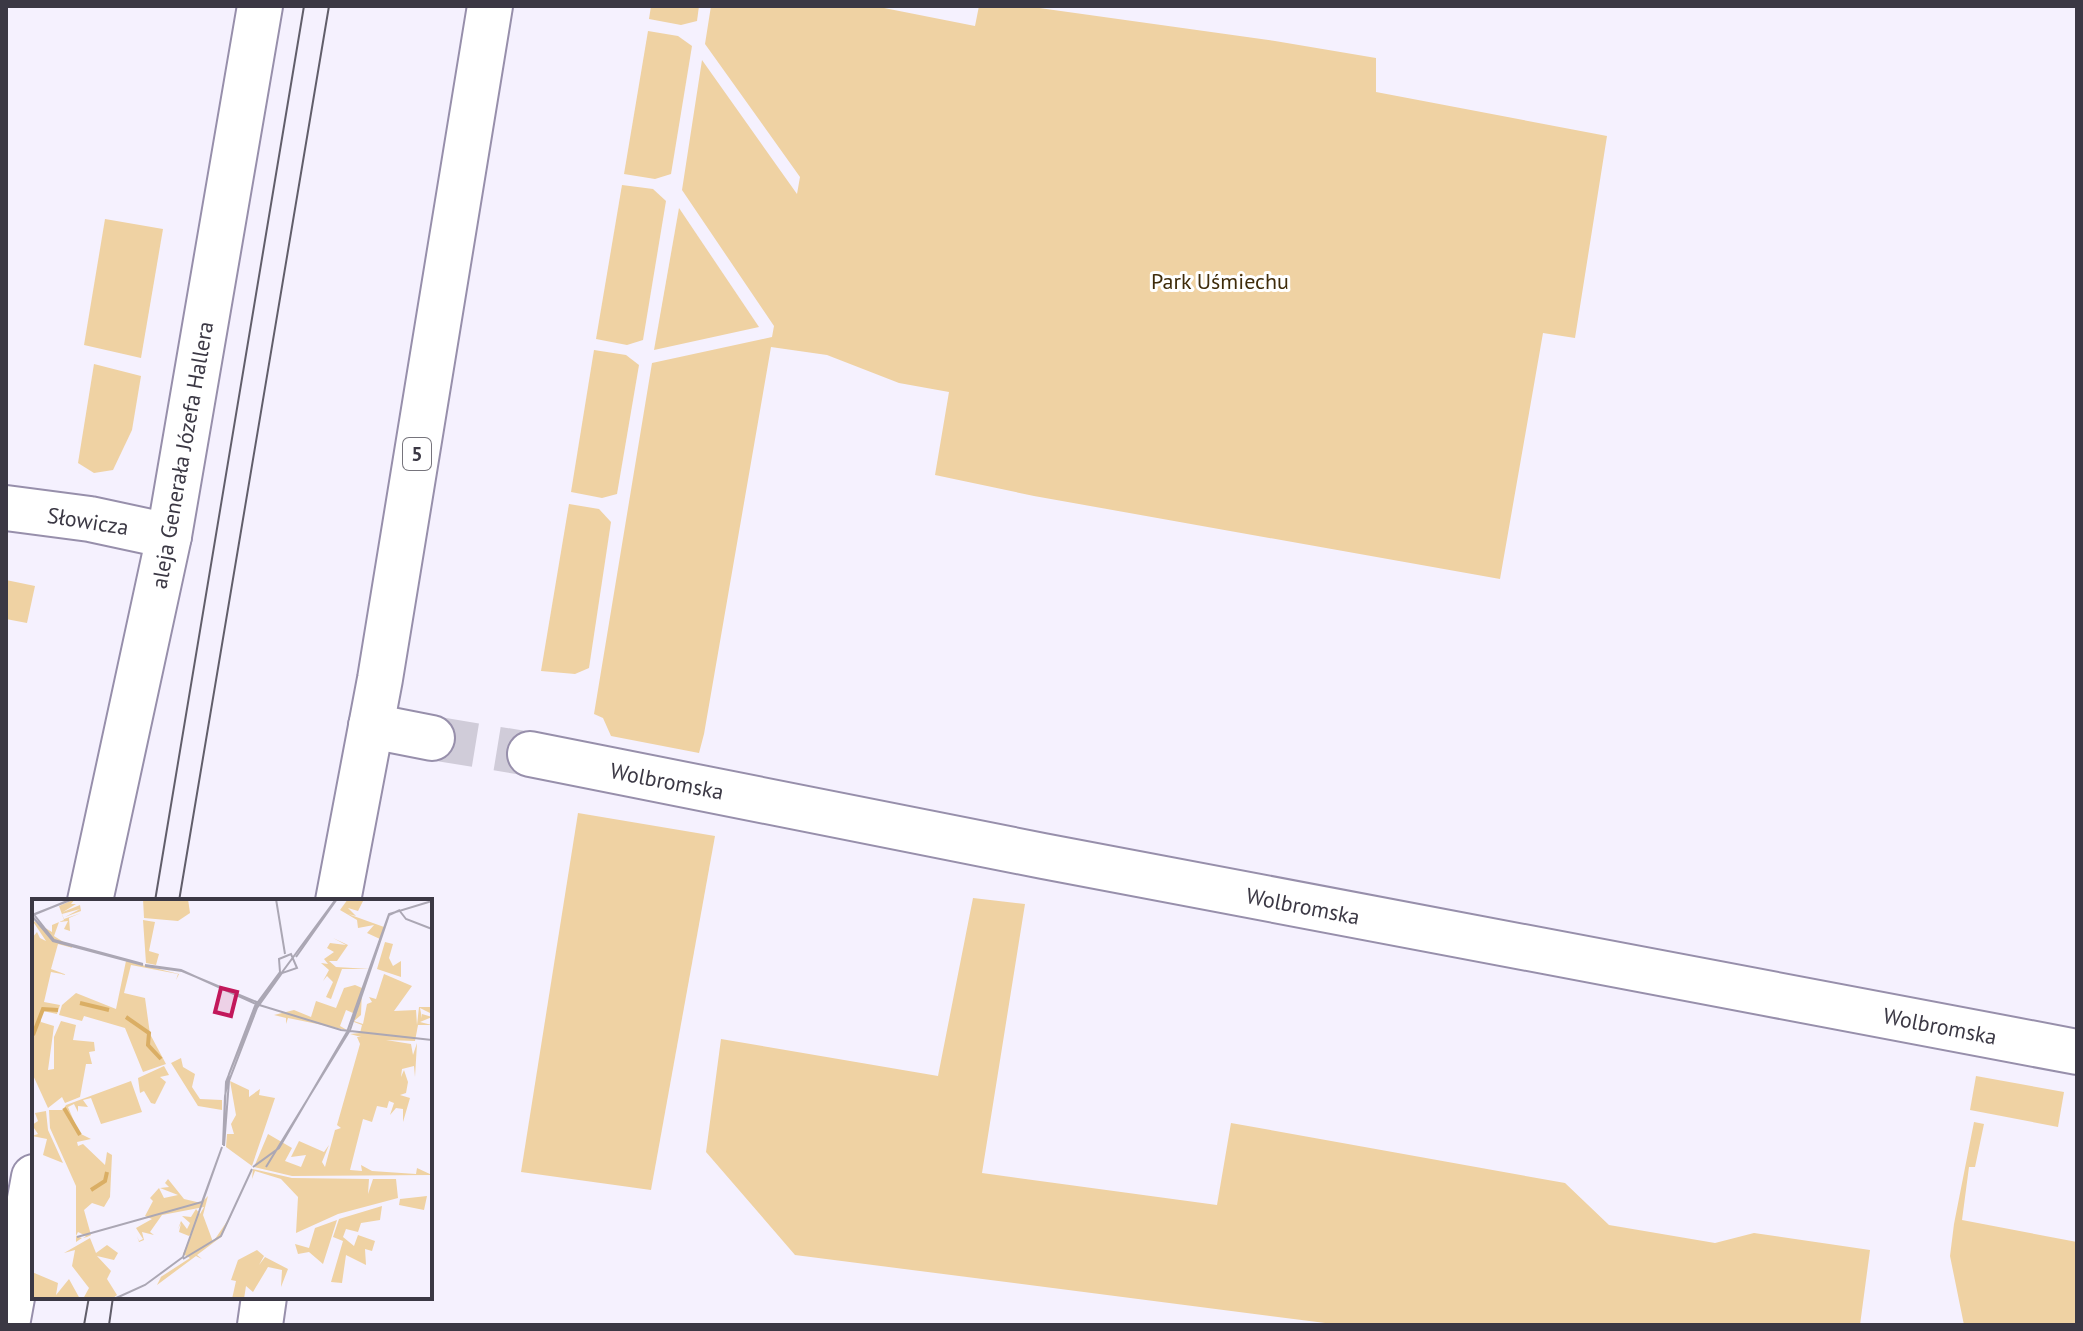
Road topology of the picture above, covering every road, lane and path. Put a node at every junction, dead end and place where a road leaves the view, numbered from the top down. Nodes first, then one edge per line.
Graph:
1 (260, 6) edge
2 (490, 6) edge
3 (6, 508) edge
4 (169, 536) junction
5 (371, 726) junction
6 (432, 738) tunnel mouth
7 (530, 754) tunnel mouth
8 (90, 899) edge
9 (338, 899) edge
10 (2077, 1052) edge
11 (32, 1188) edge
12 (264, 1299) edge
13 (7, 1325) edge
14 (260, 1325) edge

1 - 4 main road, aleja Generała Józefa Hallera
2 - 5 main road, 5
3 - 4 main road, Słowicza
4 - 8 main road, aleja Generała Józefa Hallera
5 - 6 main road
5 - 9 main road, 5
7 - 10 main road, Wolbromska
11 - 13 main road
12 - 14 main road

